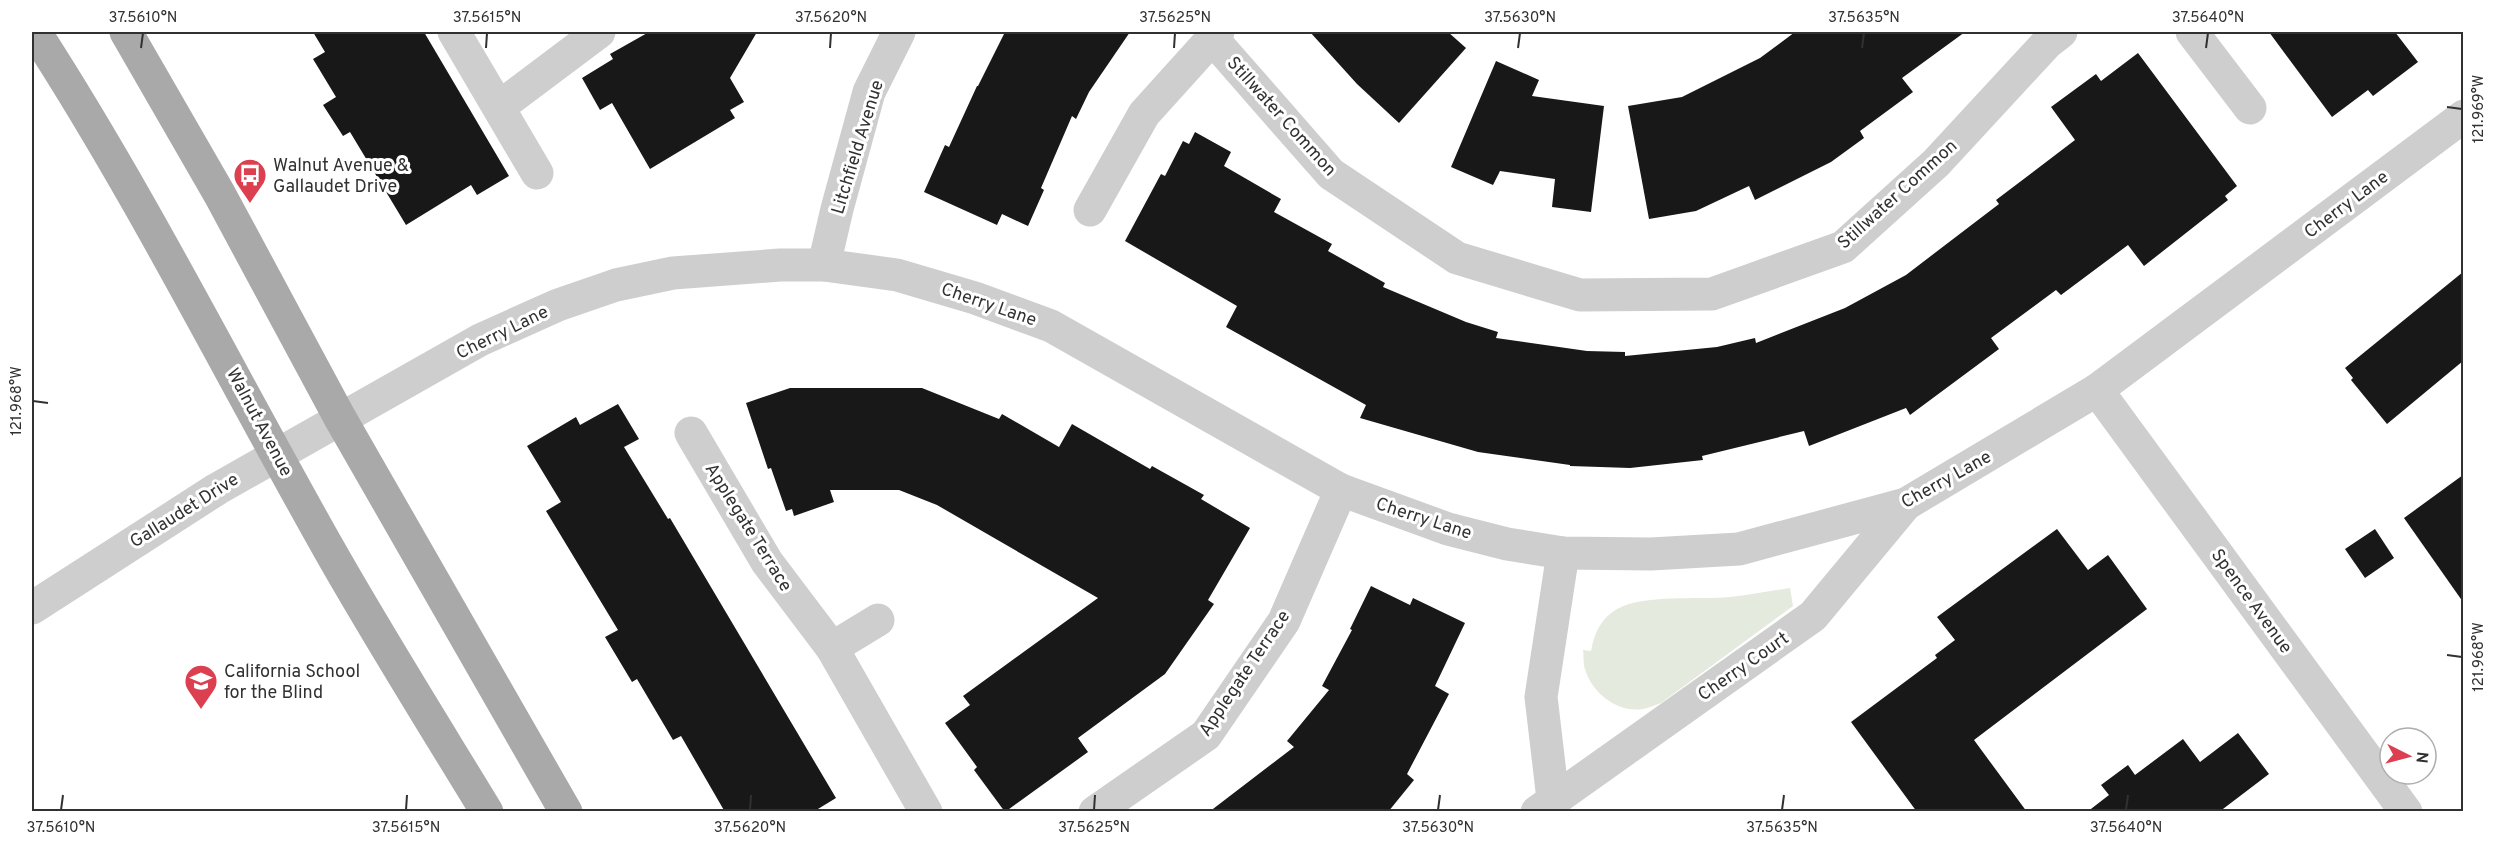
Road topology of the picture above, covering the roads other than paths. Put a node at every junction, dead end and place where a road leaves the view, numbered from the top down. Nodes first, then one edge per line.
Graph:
1 (35, 32) edge
2 (126, 32) edge
3 (453, 32) edge
4 (599, 32) edge
5 (899, 32) edge
6 (2061, 32) edge
7 (2192, 32) edge
8 (1215, 34) edge
9 (499, 107) junction
10 (2250, 108) dead end
11 (2463, 116) edge
12 (537, 172) dead end
13 (1090, 210) dead end
14 (824, 265) junction
15 (2097, 390) junction
16 (340, 418) junction
17 (691, 433) dead end
18 (277, 454) junction
19 (1341, 490) junction
20 (1906, 504) junction
21 (1563, 553) junction
22 (32, 608) edge
23 (878, 620) dead end
24 (832, 648) junction
25 (1545, 805) edge
26 (487, 812) edge
27 (566, 812) edge
28 (926, 812) edge
29 (1095, 812) edge
30 (2406, 812) edge

1 - 18 main road, Walnut Avenue
2 - 16 main road
3 - 9 street
4 - 9 street
5 - 14 street, Litchfield Avenue
6 - 8 street, Stillwater Common
7 - 10 street
8 - 13 street
9 - 12 street
11 - 15 street, Cherry Lane
14 - 16 street, Cherry Lane
14 - 19 street, Cherry Lane
15 - 20 street, Cherry Lane
15 - 30 street, Spence Avenue
16 - 18 street, Gallaudet Drive
16 - 27 main road
17 - 24 street, Applegate Terrace
18 - 22 street, Gallaudet Drive
18 - 26 main road, Walnut Avenue
19 - 21 street, Cherry Lane
19 - 29 street, Applegate Terrace
20 - 21 street, Cherry Lane
20 - 25 street, Cherry Court
21 - 25 street, Cherry Court
23 - 24 street
24 - 28 street, Applegate Terrace

